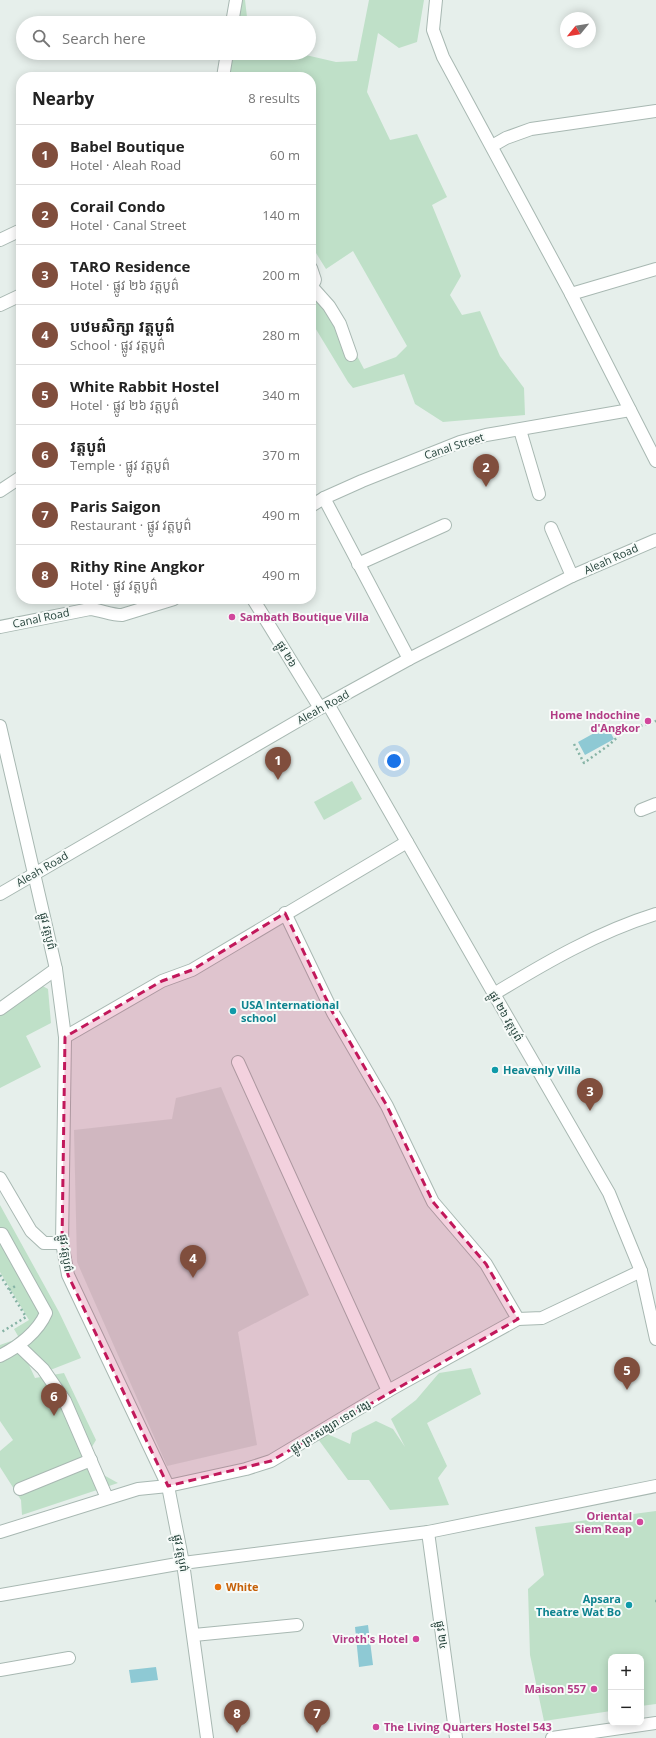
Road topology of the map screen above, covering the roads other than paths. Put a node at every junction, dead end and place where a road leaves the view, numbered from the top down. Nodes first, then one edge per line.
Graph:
1 (236, 0) edge
2 (436, 0) edge
3 (233, 16) edge
4 (226, 60) edge
5 (224, 72) edge
6 (656, 111) edge
7 (492, 146) junction
8 (16, 232) edge
9 (0, 240) edge
10 (656, 269) edge
11 (316, 290) edge
12 (571, 294) junction
13 (16, 297) edge
14 (0, 305) edge
15 (350, 355) dead end
16 (630, 410) junction
17 (520, 430) junction
18 (656, 461) edge
19 (16, 480) edge
20 (0, 491) edge
21 (539, 494) dead end
22 (324, 498) junction
23 (316, 503) edge
24 (445, 525) dead end
25 (551, 528) dead end
26 (656, 540) edge
27 (358, 564) junction
28 (572, 576) junction
29 (158, 604) edge
30 (256, 604) edge
31 (0, 627) edge
32 (408, 660) junction
33 (324, 706) junction
34 (0, 726) edge
35 (656, 804) edge
36 (641, 810) dead end
37 (407, 842) junction
38 (35, 873) junction
39 (0, 894) edge
40 (285, 913) junction
41 (656, 914) edge
42 (56, 969) junction
43 (494, 994) junction
44 (0, 1010) edge
45 (65, 1037) junction
46 (238, 1062) dead end
47 (0, 1178) edge
48 (0, 1234) edge
49 (62, 1244) junction
50 (641, 1271) junction
51 (518, 1319) junction
52 (656, 1339) edge
53 (19, 1346) junction
54 (0, 1356) edge
55 (388, 1391) junction
56 (91, 1460) junction
57 (168, 1486) junction
58 (656, 1486) edge
59 (20, 1489) dead end
60 (107, 1498) junction
61 (0, 1532) edge
62 (428, 1532) junction
63 (183, 1564) junction
64 (0, 1595) edge
65 (296, 1625) dead end
66 (194, 1635) junction
67 (69, 1658) dead end
68 (0, 1670) edge
69 (656, 1722) edge
70 (586, 1736) edge
71 (207, 1738) edge
72 (456, 1738) edge
73 (552, 1738) edge

1 - 3 street
2 - 7 street
4 - 5 street
6 - 7 street
7 - 12 street
8 - 9 street
10 - 12 street
11 - 15 street
12 - 16 street
13 - 14 street
16 - 17 street, Canal Street
16 - 18 street
17 - 21 street
17 - 22 street, Canal Street
19 - 20 street
22 - 23 street, Canal Street
22 - 27 street
24 - 27 street
25 - 28 street
26 - 28 street, Aleah Road
27 - 32 street
28 - 32 street, Aleah Road
29 - 31 street, Canal Road
30 - 33 street, ផ្លូវ ២៦
32 - 33 street, Aleah Road
33 - 37 street, ផ្លូវ ២៦ វត្តបូព៌
33 - 38 street, Aleah Road
34 - 38 street, ផ្លូវ វត្តបូព៌
35 - 36 street
37 - 40 street
37 - 43 street, ផ្លូវ ២៦ វត្តបូព៌
38 - 39 street, Aleah Road
38 - 42 street, ផ្លូវ វត្តបូព៌
40 - 45 street
40 - 51 street
41 - 43 street
42 - 44 street
42 - 45 street, ផ្លូវ វត្តបូព៌
43 - 50 street, ផ្លូវ ២៦ វត្តបូព៌
45 - 49 street, ផ្លូវ វត្តបូព៌
46 - 55 street
47 - 49 street
48 - 53 street
49 - 57 street, ផ្លូវ វត្តបូព៌
50 - 51 street, ផ្លូវ ព្រះសង្ឃរា ទេព វង្ស
50 - 52 street, ផ្លូវ ២៦ វត្តបូព៌
51 - 55 street, ផ្លូវ ព្រះសង្ឃរា ទេព វង្ស
53 - 54 street
53 - 56 street
55 - 57 street, ផ្លូវ ព្រះសង្ឃរា ទេព វង្ស
56 - 59 street
56 - 60 street
57 - 60 street, ផ្លូវ ព្រះសង្ឃរា ទេព វង្ស
57 - 63 street, ផ្លូវ វត្តបូព៌
58 - 62 street
60 - 61 street, ផ្លូវ ព្រះសង្ឃរា ទេព វង្ស
62 - 63 street
62 - 72 street, ផ្លូវ ២៤
63 - 64 street
63 - 66 street, ផ្លូវ វត្តបូព៌
65 - 66 street
66 - 71 street, ផ្លូវ វត្តបូព៌
67 - 68 street
69 - 70 street
70 - 73 street

